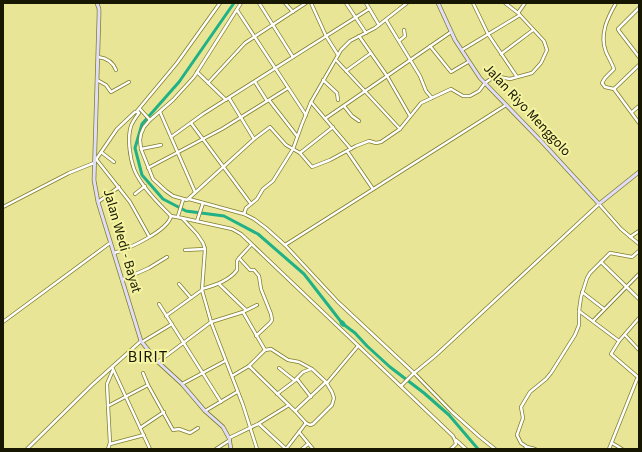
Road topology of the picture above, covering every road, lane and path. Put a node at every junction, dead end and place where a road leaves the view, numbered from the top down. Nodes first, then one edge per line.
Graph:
1 (97, 3) edge
2 (220, 3) edge
3 (241, 3) edge
4 (259, 3) edge
5 (286, 3) edge
6 (306, 3) edge
7 (311, 3) edge
8 (346, 3) edge
9 (366, 3) edge
10 (407, 3) edge
11 (438, 3) edge
12 (473, 3) edge
13 (505, 3) edge
14 (525, 3) edge
15 (616, 3) edge
16 (369, 9) junction
17 (237, 10) junction
18 (638, 11) edge
19 (293, 12) junction
20 (519, 14) junction
21 (355, 17) junction
22 (386, 20) junction
23 (273, 25) junction
24 (379, 26) junction
25 (404, 30) dead end
26 (533, 30) junction
27 (452, 32) junction
28 (366, 33) junction
29 (488, 34) junction
30 (326, 36) junction
31 (359, 36) junction
32 (255, 37) junction
33 (399, 41) junction
34 (430, 46) junction
35 (462, 50) junction
36 (371, 53) junction
37 (501, 54) junction
38 (338, 55) junction
39 (98, 57) junction
40 (293, 57) junction
41 (639, 57) edge
42 (336, 60) junction
43 (411, 60) junction
44 (468, 62) junction
45 (639, 65) edge
46 (275, 69) junction
47 (116, 70) dead end
48 (346, 71) junction
49 (197, 72) junction
50 (387, 76) junction
51 (517, 77) junction
52 (97, 80) junction
53 (323, 80) junction
54 (129, 82) dead end
55 (255, 82) junction
56 (208, 83) junction
57 (485, 83) junction
58 (288, 88) junction
59 (614, 89) junction
60 (364, 91) junction
61 (432, 98) junction
62 (228, 99) junction
63 (338, 100) dead end
64 (268, 101) junction
65 (311, 102) junction
66 (507, 105) junction
67 (344, 106) junction
68 (639, 106) edge
69 (140, 109) junction
70 (137, 112) junction
71 (160, 112) junction
72 (632, 112) junction
73 (306, 115) junction
74 (410, 116) junction
75 (240, 118) junction
76 (326, 118) junction
77 (150, 119) junction
78 (359, 121) dead end
79 (191, 123) junction
80 (639, 123) edge
81 (333, 127) junction
82 (400, 129) junction
83 (298, 136) junction
84 (171, 137) junction
85 (203, 139) junction
86 (254, 139) junction
87 (160, 145) dead end
88 (141, 149) junction
89 (351, 149) junction
90 (293, 150) junction
91 (347, 151) junction
92 (100, 152) junction
93 (177, 153) junction
94 (300, 153) junction
95 (95, 161) junction
96 (114, 162) dead end
97 (224, 167) junction
98 (148, 168) junction
99 (639, 172) edge
100 (145, 186) junction
101 (119, 187) junction
102 (374, 190) junction
103 (195, 192) junction
104 (135, 194) dead end
105 (189, 199) junction
106 (183, 201) junction
107 (98, 202) junction
108 (202, 203) junction
109 (251, 204) junction
110 (599, 204) junction
111 (3, 207) edge
112 (244, 214) junction
113 (171, 216) junction
114 (178, 216) junction
115 (182, 218) junction
116 (197, 221) junction
117 (639, 231) edge
118 (149, 236) junction
119 (630, 237) junction
120 (110, 243) junction
121 (252, 244) junction
122 (639, 244) edge
123 (285, 245) junction
124 (204, 249) junction
125 (185, 250) dead end
126 (639, 251) edge
127 (114, 252) junction
128 (167, 257) dead end
129 (239, 258) junction
130 (601, 262) junction
131 (639, 274) edge
132 (122, 280) junction
133 (179, 284) dead end
134 (219, 284) junction
135 (626, 286) junction
136 (202, 290) junction
137 (582, 292) junction
138 (191, 298) junction
139 (639, 299) edge
140 (159, 304) dead end
141 (257, 305) dead end
142 (604, 309) junction
143 (245, 311) junction
144 (579, 311) junction
145 (166, 316) junction
146 (639, 318) edge
147 (593, 321) junction
148 (3, 322) edge
149 (211, 322) junction
150 (172, 324) junction
151 (625, 335) junction
152 (256, 336) junction
153 (619, 341) junction
154 (141, 342) junction
155 (183, 344) junction
156 (358, 346) junction
157 (265, 350) junction
158 (639, 350) edge
159 (225, 361) junction
160 (158, 362) junction
161 (249, 366) junction
162 (113, 368) junction
163 (278, 368) dead end
164 (312, 369) junction
165 (143, 373) dead end
166 (202, 373) junction
167 (413, 373) junction
168 (232, 376) junction
169 (639, 378) edge
170 (294, 380) junction
171 (327, 382) junction
172 (182, 384) junction
173 (148, 385) junction
174 (401, 386) junction
175 (237, 392) junction
176 (277, 394) junction
177 (311, 397) junction
178 (126, 398) junction
179 (221, 402) junction
180 (288, 405) junction
181 (108, 406) junction
182 (205, 411) junction
183 (295, 411) junction
184 (164, 412) junction
185 (306, 423) junction
186 (258, 424) junction
187 (140, 428) junction
188 (198, 428) dead end
189 (250, 428) junction
190 (299, 432) junction
191 (144, 435) junction
192 (230, 439) junction
193 (456, 440) junction
194 (612, 443) junction
195 (110, 444) junction
196 (308, 444) junction
197 (526, 448) edge
198 (27, 449) edge
199 (108, 449) edge
200 (150, 449) edge
201 (216, 449) edge
202 (231, 449) edge
203 (257, 449) edge
204 (286, 449) edge
205 (302, 449) edge
206 (312, 449) edge
207 (451, 449) edge
208 (466, 449) edge
209 (495, 449) edge
210 (535, 449) edge
211 (609, 449) edge
212 (622, 449) edge

1 - 39 main road, Jalan Wedi - Bayat
2 - 69 street
3 - 17 street
4 - 23 street
5 - 19 street
6 - 19 street
7 - 30 street
8 - 21 street
9 - 16 street
10 - 22 street
11 - 27 main road, Jalan Riyo Menggolo
12 - 29 street
13 - 20 street
14 - 20 street
15 - 59 street
16 - 21 street
16 - 24 street
17 - 32 street
17 - 49 street
18 - 41 street
19 - 23 street
20 - 26 street
20 - 29 street
21 - 28 street
21 - 30 street
22 - 24 street
22 - 33 street
23 - 32 street
23 - 40 street
24 - 28 street
25 - 33 street
26 - 37 street
26 - 51 street
27 - 34 street
27 - 35 main road, Jalan Riyo Menggolo
28 - 31 street
29 - 35 street
29 - 37 street
30 - 38 street
30 - 40 street
31 - 36 street
31 - 38 street
32 - 46 street
32 - 56 street
33 - 43 street
34 - 43 street
34 - 44 street
35 - 44 main road, Jalan Riyo Menggolo
36 - 48 street
36 - 50 street
37 - 51 street
38 - 42 street
39 - 47 street
39 - 52 main road, Jalan Wedi - Bayat
40 - 46 street
42 - 48 street
42 - 53 street
43 - 50 street
43 - 61 street
44 - 57 main road, Jalan Riyo Menggolo
45 - 59 street
46 - 55 street
46 - 58 street
48 - 60 street
49 - 56 street
49 - 71 street
50 - 60 street
50 - 74 street
51 - 57 street
52 - 54 street
52 - 95 main road, Jalan Wedi - Bayat
53 - 63 street
53 - 65 street
55 - 62 street
55 - 64 street
56 - 62 street
57 - 61 street
57 - 66 main road, Jalan Riyo Menggolo
58 - 64 street
58 - 73 street
59 - 72 street
60 - 67 street
60 - 82 street
61 - 74 street
62 - 75 street
62 - 79 street
64 - 75 street
64 - 83 street
65 - 73 street
65 - 76 street
66 - 102 street
66 - 110 main road, Jalan Riyo Menggolo
67 - 76 street
67 - 78 street
68 - 72 street
69 - 70 street
69 - 77 street
70 - 92 street
70 - 100 street
71 - 77 street
71 - 84 street
72 - 80 street
73 - 83 street
74 - 82 street
75 - 85 street
75 - 86 street
76 - 81 street
77 - 88 street
79 - 84 street
79 - 85 street
81 - 89 street
81 - 94 street
82 - 89 street
83 - 90 street
84 - 93 street
85 - 93 street
85 - 97 street
86 - 90 street
86 - 97 street
87 - 88 street
88 - 98 street
89 - 91 street
90 - 94 street
90 - 109 street
91 - 94 street
91 - 102 street
92 - 95 street
92 - 96 street
93 - 98 street
93 - 103 street
95 - 101 street
95 - 107 main road, Jalan Wedi - Bayat
95 - 111 street
97 - 103 street
97 - 109 street
98 - 106 street
99 - 110 main road
100 - 104 street
100 - 113 street
101 - 107 street
101 - 118 street
102 - 123 street
103 - 105 street
105 - 106 street
105 - 108 street
106 - 114 street
107 - 120 main road, Jalan Wedi - Bayat
108 - 112 street
108 - 116 street
109 - 112 street
110 - 119 street
110 - 167 street
112 - 123 street
113 - 114 street
113 - 118 street
114 - 115 street
115 - 116 street
115 - 124 street
116 - 121 street
117 - 119 street
118 - 127 street
119 - 122 street
120 - 127 main road, Jalan Wedi - Bayat
120 - 148 street
121 - 129 street
121 - 156 street
123 - 167 street
124 - 125 street
124 - 136 street
126 - 130 street
127 - 132 main road, Jalan Wedi - Bayat
128 - 132 street
129 - 134 street
129 - 152 street
130 - 135 street
130 - 137 street
131 - 135 street
132 - 154 main road, Jalan Wedi - Bayat
133 - 138 street
134 - 136 street
134 - 143 street
135 - 139 street
135 - 142 street
136 - 138 street
136 - 149 street
137 - 142 street
137 - 144 street
138 - 145 street
140 - 145 street
141 - 143 street
142 - 147 street
143 - 149 street
143 - 152 street
144 - 147 street
144 - 197 street
145 - 150 street
146 - 151 street
147 - 153 street
149 - 155 street
149 - 159 street
150 - 154 street
150 - 155 street
151 - 153 street
151 - 158 street
152 - 157 street
153 - 169 street
154 - 160 main road, Jalan Wedi - Bayat
154 - 162 street
155 - 160 street
155 - 166 street
156 - 171 street
156 - 174 street
157 - 161 street
157 - 164 street
159 - 166 street
159 - 168 street
160 - 172 main road, Jalan Wedi - Bayat
161 - 168 street
161 - 176 street
162 - 178 street
162 - 181 street
162 - 198 street
163 - 170 street
164 - 170 street
164 - 171 street
165 - 173 street
166 - 172 street
166 - 179 street
167 - 174 street
167 - 209 street
168 - 175 street
169 - 194 street
170 - 176 street
170 - 177 street
171 - 177 street
171 - 185 street
172 - 182 main road, Jalan Wedi - Bayat
173 - 178 street
173 - 184 street
174 - 193 street
175 - 179 street
175 - 189 street
176 - 180 street
177 - 183 street
178 - 181 street
178 - 187 street
179 - 182 street
180 - 183 street
180 - 186 street
181 - 195 street
182 - 192 main road, Jalan Wedi - Bayat
183 - 185 street
184 - 187 street
184 - 188 street
185 - 190 street
186 - 189 street
186 - 204 street
187 - 191 street
189 - 192 street
189 - 203 street
190 - 196 street
190 - 204 street
191 - 195 street
191 - 200 street
192 - 201 street
192 - 202 main road, Jalan Wedi - Bayat
193 - 207 street
193 - 208 street
194 - 211 street
194 - 212 street
195 - 199 street
196 - 205 street
196 - 206 street
197 - 210 street

